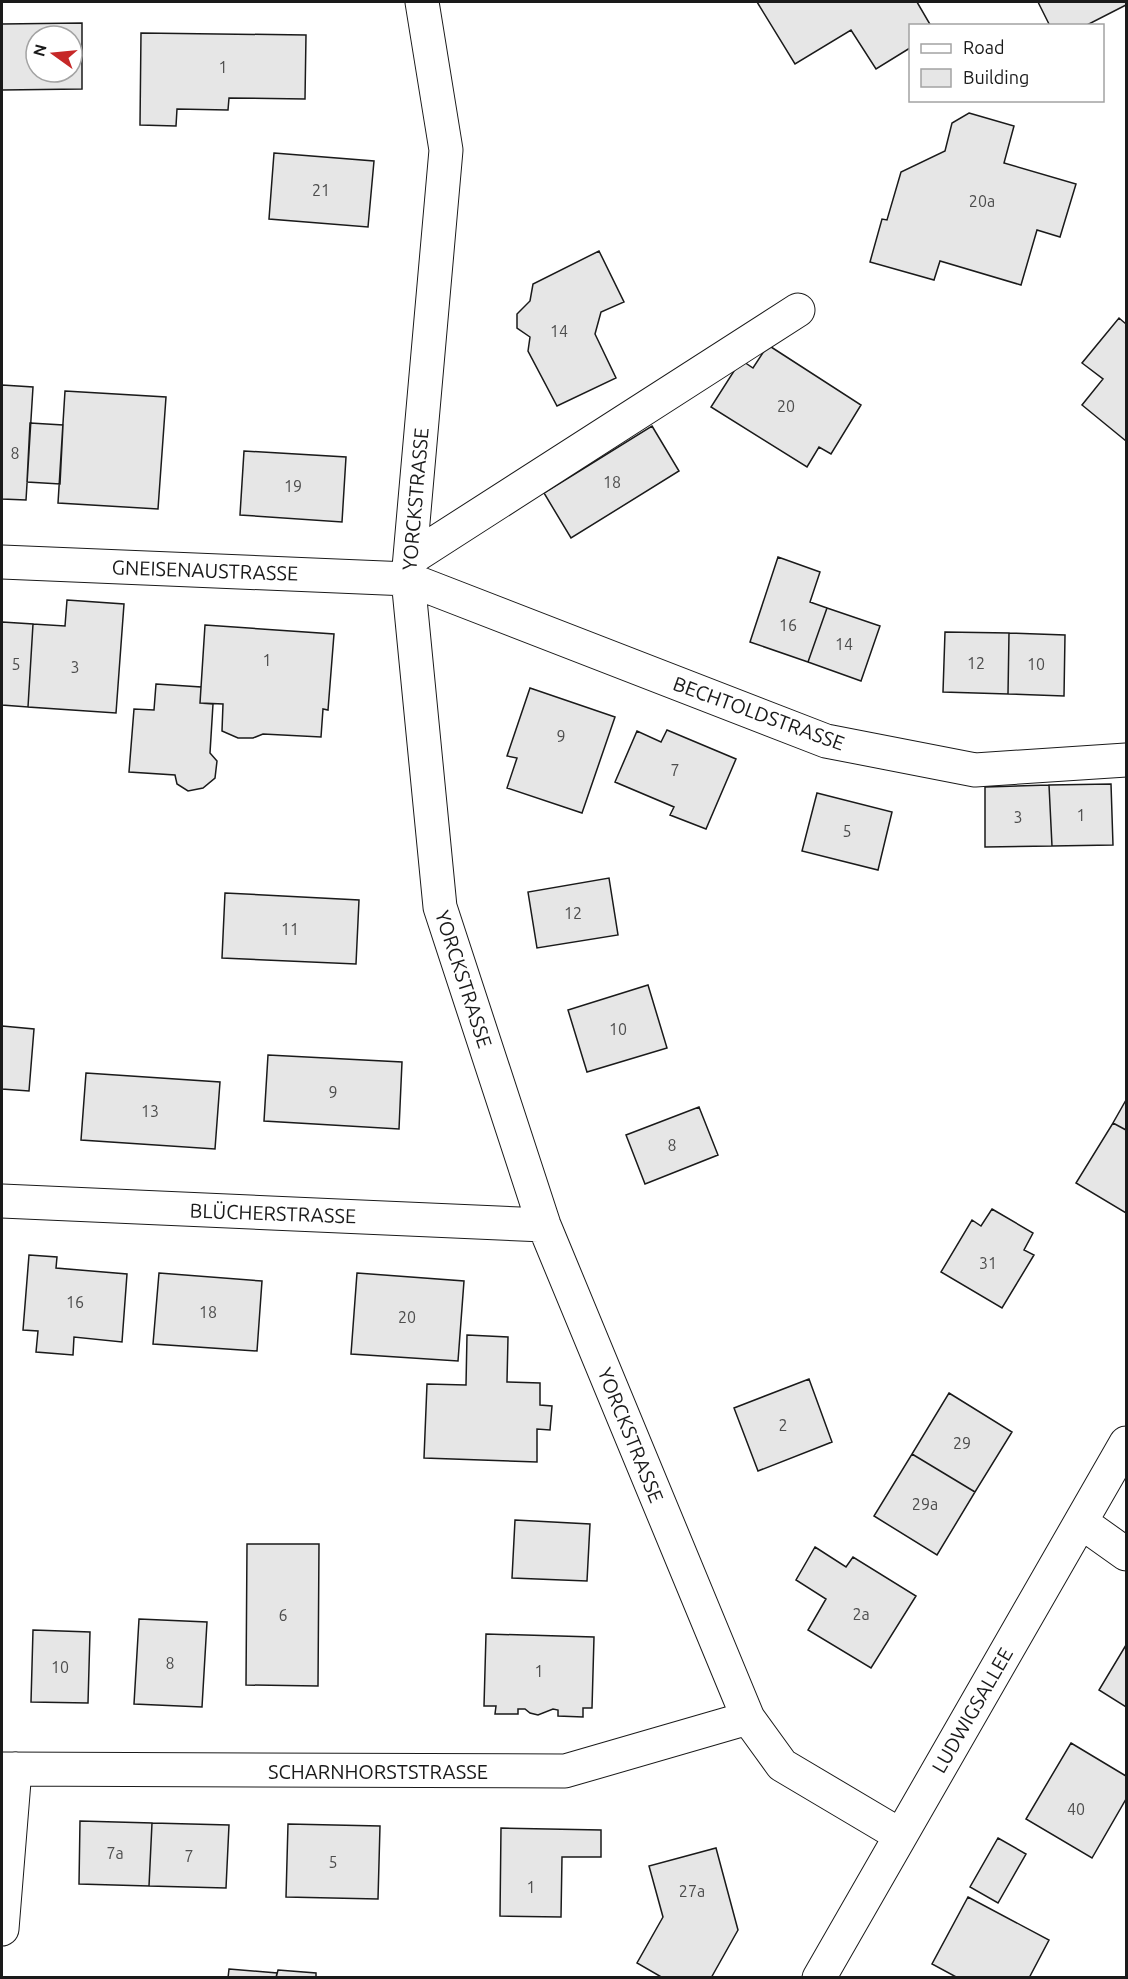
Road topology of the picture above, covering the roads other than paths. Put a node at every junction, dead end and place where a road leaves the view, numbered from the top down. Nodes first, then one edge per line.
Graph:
1 (422, 2) edge
2 (798, 310) dead end
3 (2, 562) edge
4 (409, 569) junction
5 (1126, 760) edge
6 (2, 1201) edge
7 (544, 1225) junction
8 (1126, 1443) edge
9 (1081, 1522) junction
10 (1126, 1554) edge
11 (748, 1718) junction
12 (8, 1769) edge
13 (900, 1835) junction
14 (2, 1929) edge
15 (823, 1975) edge

1 - 4 street, YORCKSTRASSE
2 - 4 street
3 - 4 street, GNEISENAUSTRASSE
4 - 5 street, BECHTOLDSTRASSE
4 - 7 street, YORCKSTRASSE
6 - 7 street, BLÜCHERSTRASSE
7 - 11 street, YORCKSTRASSE
8 - 9 street, LUDWIGSALLEE
9 - 10 street
9 - 13 street, LUDWIGSALLEE
11 - 12 street, SCHARNHORSTSTRASSE
11 - 13 street, YORCKSTRASSE
12 - 14 street
13 - 15 street, LUDWIGSALLEE

